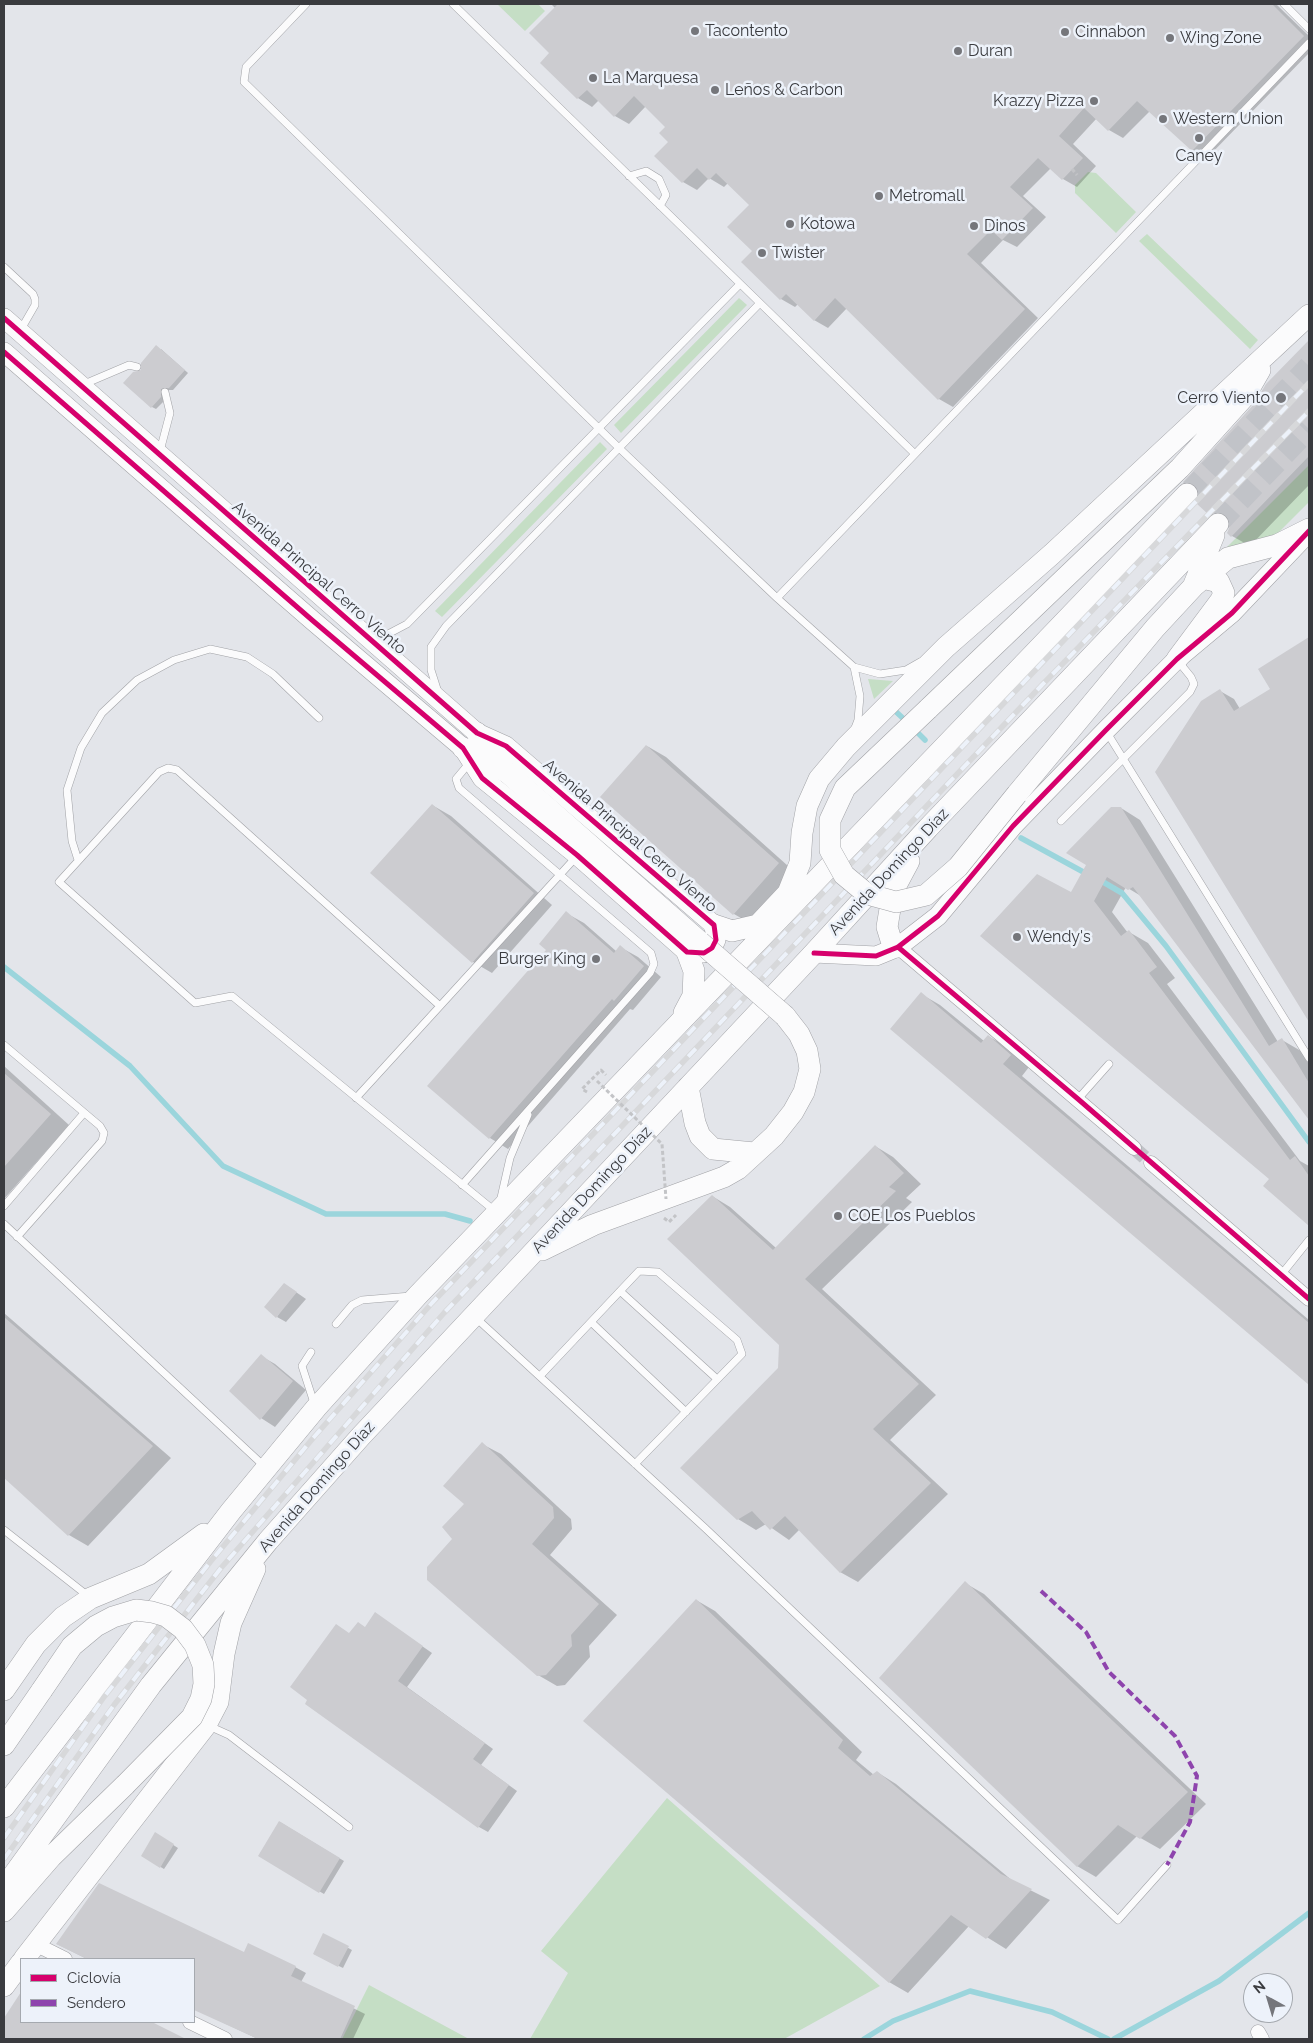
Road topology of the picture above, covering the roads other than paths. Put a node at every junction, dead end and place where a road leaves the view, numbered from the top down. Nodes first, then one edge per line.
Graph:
1 (306, 4) edge
2 (453, 4) edge
3 (1284, 4) edge
4 (1309, 29) edge
5 (1309, 42) edge
6 (629, 176) junction
7 (660, 206) junction
8 (4, 267) edge
9 (740, 284) junction
10 (760, 303) junction
11 (1309, 315) edge
12 (4, 318) edge
13 (20, 332) junction
14 (1275, 346) junction
15 (4, 352) edge
16 (137, 367) dead end
17 (82, 385) junction
18 (166, 392) dead end
19 (599, 428) junction
20 (618, 447) junction
21 (159, 454) junction
22 (915, 454) junction
23 (1187, 494) tunnel mouth
24 (1309, 530) edge
25 (1198, 582) junction
26 (777, 598) junction
27 (1177, 604) junction
28 (366, 636) junction
29 (946, 647) junction
30 (1091, 657) junction
31 (1177, 659) junction
32 (854, 667) junction
33 (441, 700) junction
34 (319, 718) dead end
35 (1106, 730) junction
36 (471, 747) junction
37 (846, 748) junction
38 (1124, 760) junction
39 (1061, 821) dead end
40 (928, 828) junction
41 (577, 855) junction
42 (78, 860) junction
43 (559, 874) junction
44 (714, 925) junction
45 (758, 925) junction
46 (694, 947) junction
47 (898, 947) junction
48 (814, 953) junction
49 (693, 996) junction
50 (440, 1006) junction
51 (676, 1028) junction
52 (4, 1045) edge
53 (1309, 1058) edge
54 (1109, 1064) dead end
55 (688, 1087) junction
56 (356, 1098) junction
57 (1078, 1099) junction
58 (533, 1106) junction
59 (84, 1114) junction
60 (1134, 1148) tunnel mouth
61 (754, 1153) junction
62 (1151, 1163) tunnel mouth
63 (462, 1185) junction
64 (4, 1206) edge
65 (498, 1214) junction
66 (4, 1224) edge
67 (17, 1237) junction
68 (1309, 1240) edge
69 (531, 1255) junction
70 (1281, 1275) junction
71 (620, 1291) junction
72 (418, 1295) junction
73 (1309, 1299) edge
74 (473, 1316) junction
75 (591, 1322) junction
76 (336, 1324) dead end
77 (311, 1352) dead end
78 (540, 1376) junction
79 (717, 1379) junction
80 (316, 1408) junction
81 (686, 1412) junction
82 (635, 1464) junction
83 (266, 1468) junction
84 (230, 1511) junction
85 (4, 1530) edge
86 (268, 1541) junction
87 (91, 1598) junction
88 (4, 1690) edge
89 (206, 1724) junction
90 (4, 1745) edge
91 (4, 1806) edge
92 (349, 1827) dead end
93 (1167, 1866) dead end
94 (4, 1888) edge
95 (4, 1911) edge
96 (29, 1952) edge
97 (60, 1958) edge
98 (20, 1964) edge
99 (4, 1986) edge
100 (192, 2023) edge
101 (225, 2039) edge

1 - 19 lane
2 - 6 lane
3 - 4 lane
5 - 22 lane
6 - 7 lane
6 - 7 lane
7 - 9 lane
8 - 13 lane
9 - 10 lane
9 - 19 lane
10 - 20 lane
10 - 22 lane
11 - 14 main road
12 - 13 street, Avenida Principal Cerro Viento
13 - 17 street, Avenida Principal Cerro Viento
14 - 27 main road, bridge
14 - 29 main road
15 - 36 street, Avenida Principal Cerro Viento
16 - 17 lane
17 - 21 street, Avenida Principal Cerro Viento
18 - 21 lane
19 - 20 lane
19 - 28 lane
20 - 26 lane
20 - 33 lane
21 - 28 street, Avenida Principal Cerro Viento
22 - 26 lane
23 - 51 main road
24 - 25 main road
24 - 31 street
25 - 27 main road
25 - 30 main road, Avenida Domingo Díaz
25 - 31 main road
26 - 32 lane
27 - 30 main road
28 - 33 street, Avenida Principal Cerro Viento
29 - 32 lane
29 - 37 main road
30 - 40 main road, Avenida Domingo Díaz
31 - 35 street
31 - 38 lane
32 - 37 lane
33 - 36 street, Avenida Principal Cerro Viento
34 - 42 lane
35 - 38 lane
35 - 47 street
36 - 41 street, Avenida Principal Cerro Viento
36 - 43 lane
36 - 44 street, Avenida Principal Cerro Viento
36 - 46 main road
37 - 45 main road
38 - 39 lane
38 - 53 lane
40 - 47 main road
40 - 48 main road, Avenida Domingo Díaz
41 - 43 lane
41 - 46 street, Avenida Principal Cerro Viento
42 - 50 lane
42 - 56 lane
43 - 50 lane
43 - 58 lane
44 - 45 main road
44 - 46 street, Avenida Principal Cerro Viento
45 - 49 main road
46 - 49 main road
46 - 61 main road, bridge
47 - 48 street
47 - 57 street
48 - 55 main road, Avenida Domingo Díaz
49 - 51 main road
50 - 56 lane
51 - 65 main road
52 - 59 lane
54 - 57 lane
55 - 61 main road
55 - 69 main road, Avenida Domingo Díaz
56 - 63 lane
57 - 60 street
58 - 63 lane
58 - 65 lane
59 - 64 lane
59 - 67 lane
61 - 69 main road
62 - 70 street
63 - 65 lane
65 - 72 main road
66 - 67 lane
67 - 83 lane
68 - 70 lane
69 - 74 main road, Avenida Domingo Díaz
70 - 73 street
71 - 75 lane
71 - 79 lane
71 - 79 lane
72 - 76 lane
72 - 80 main road
74 - 78 lane
74 - 86 main road, Avenida Domingo Díaz
75 - 78 lane
75 - 81 lane
77 - 80 lane
78 - 82 lane
79 - 81 lane
80 - 83 main road
81 - 82 lane
82 - 93 lane
83 - 84 main road
84 - 87 main road
84 - 91 main road
85 - 87 lane
86 - 89 main road
86 - 94 main road, Avenida Domingo Díaz
87 - 88 main road
89 - 92 lane
89 - 96 main road
90 - 95 main road, bridge
96 - 97 street
98 - 99 main road
100 - 101 street

